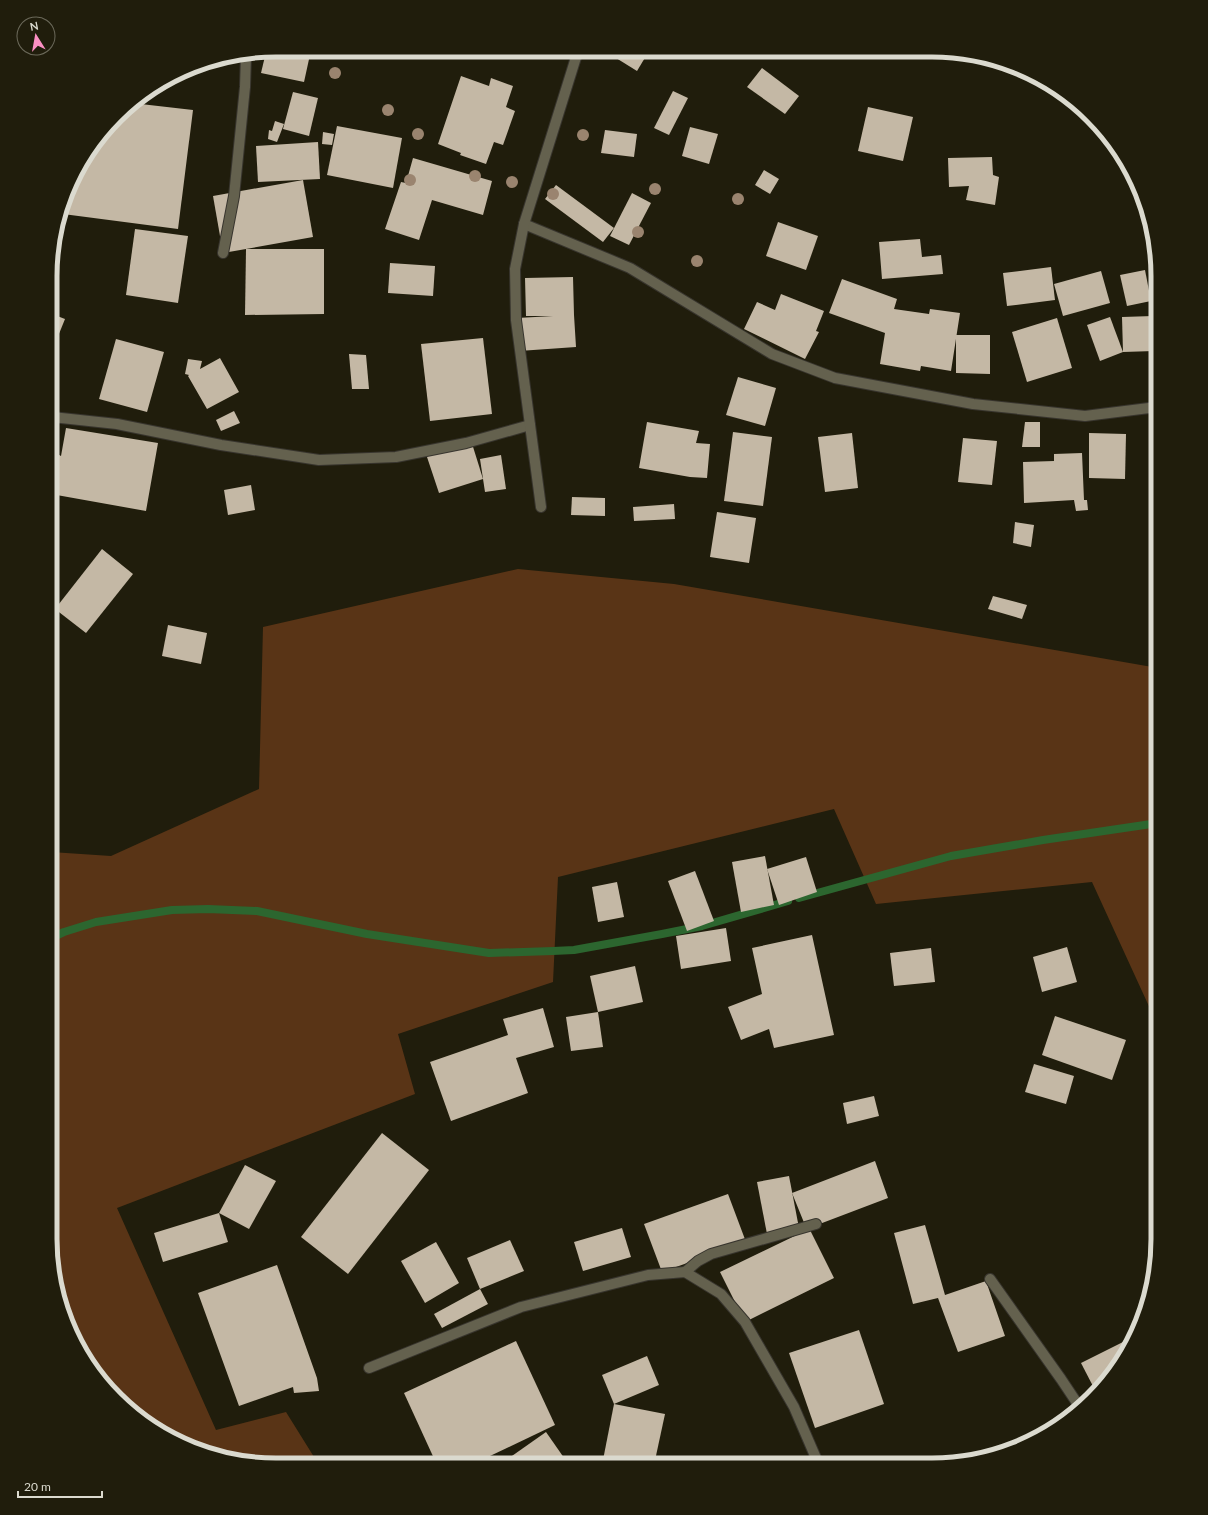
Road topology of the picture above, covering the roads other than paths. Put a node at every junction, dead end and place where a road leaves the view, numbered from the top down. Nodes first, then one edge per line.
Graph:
1 (576, 57) edge
2 (246, 59) edge
3 (524, 224) junction
4 (223, 253) dead end
5 (1149, 408) dead end
6 (57, 418) edge
7 (530, 425) junction
8 (542, 507) dead end
9 (816, 1224) dead end
10 (685, 1272) junction
11 (990, 1279) dead end
12 (369, 1368) dead end
13 (1076, 1404) edge
14 (816, 1458) edge

1 - 3 street
2 - 4 street
3 - 5 street
3 - 7 street
6 - 7 street
7 - 8 street
9 - 10 street
10 - 12 street
10 - 14 street
11 - 13 street

